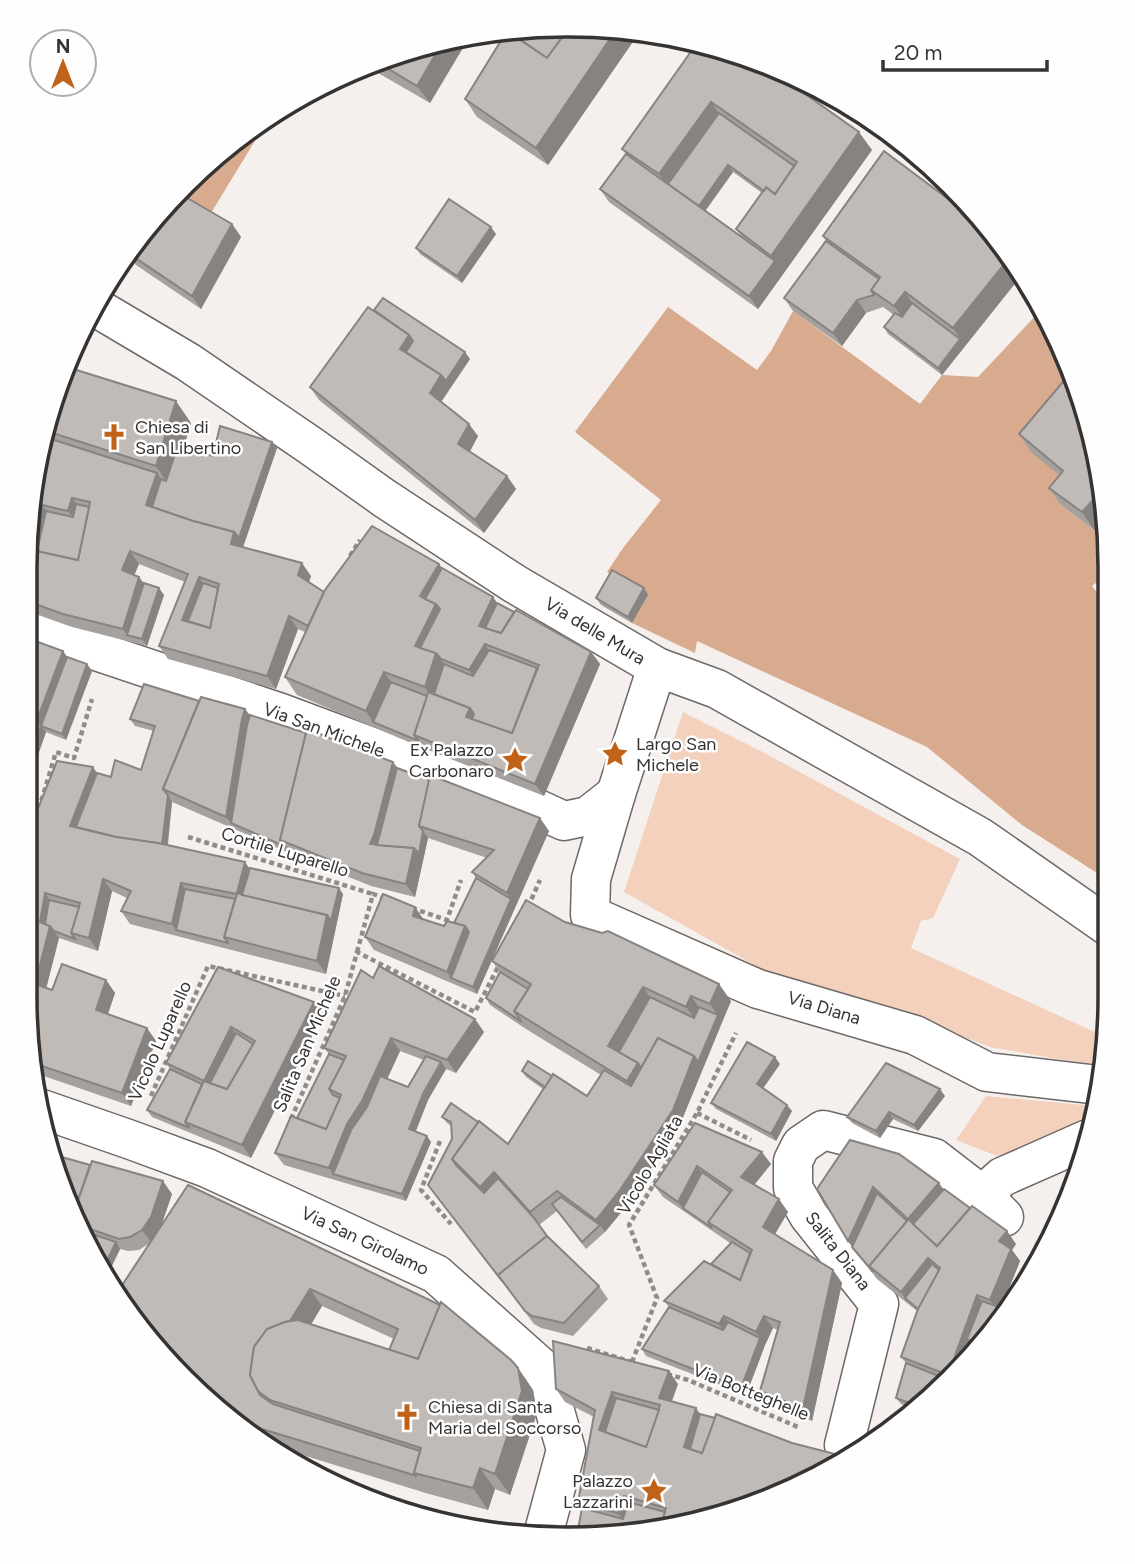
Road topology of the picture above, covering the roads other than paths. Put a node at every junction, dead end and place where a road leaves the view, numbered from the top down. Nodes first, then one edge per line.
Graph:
1 (103, 311) edge
2 (37, 631) edge
3 (656, 667) junction
4 (615, 793) junction
5 (1098, 919) edge
6 (1091, 1085) edge
7 (50, 1112) edge
8 (1077, 1144) edge
9 (844, 1446) road end
10 (545, 1526) edge

1 - 3 street, Via delle Mura
2 - 4 street, Via San Michele
3 - 4 street
3 - 5 street, Via delle Mura
4 - 6 street, Via Diana
7 - 10 street, Via San Girolamo
8 - 9 street, Salita Diana

